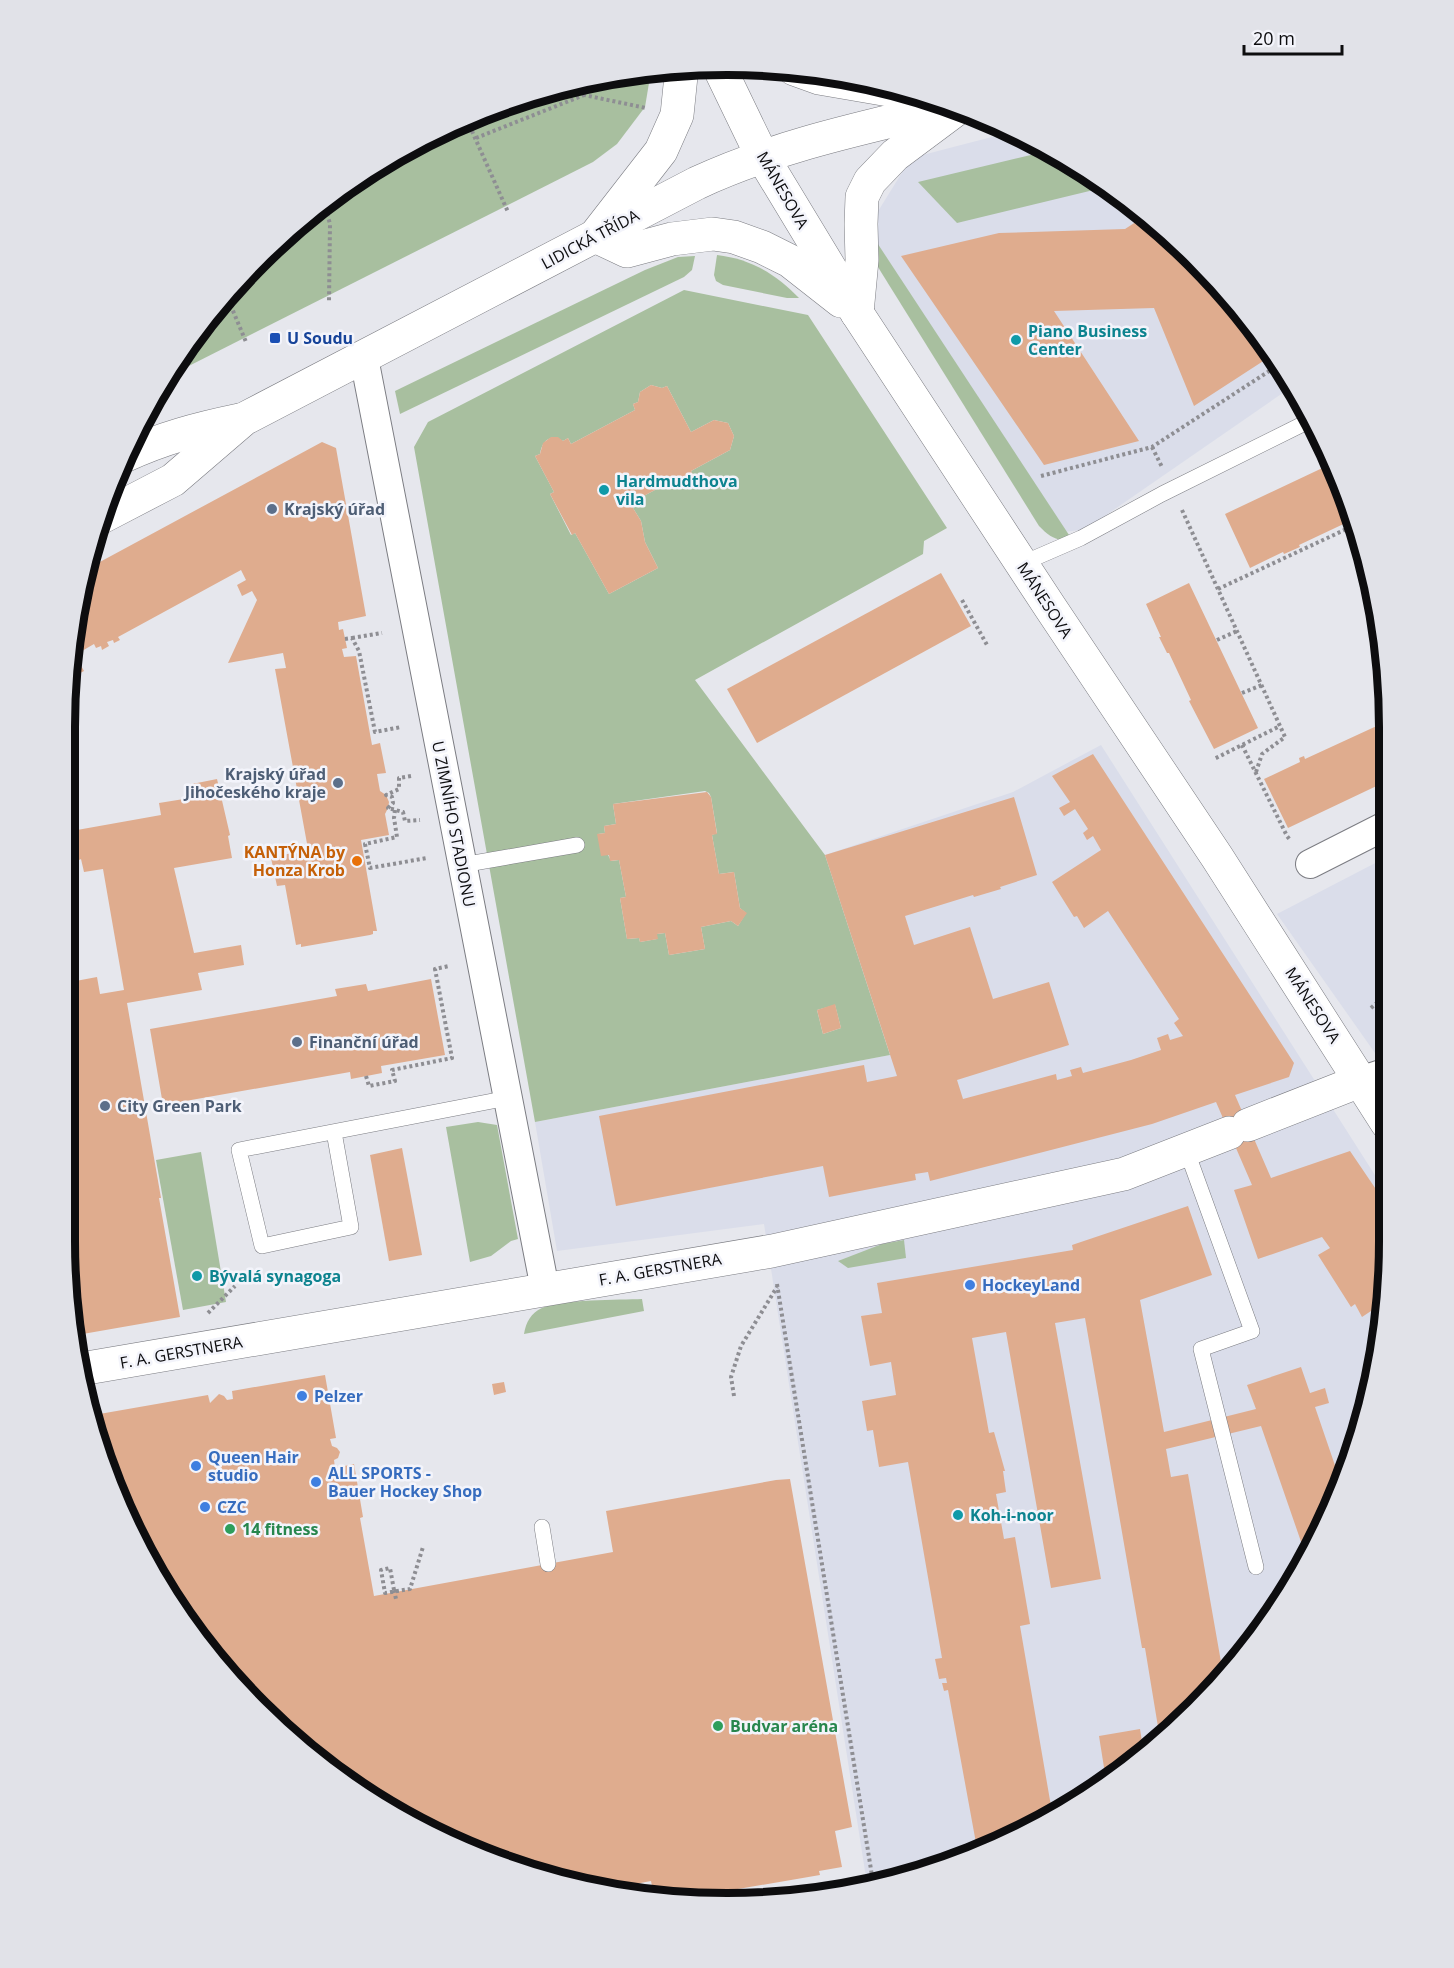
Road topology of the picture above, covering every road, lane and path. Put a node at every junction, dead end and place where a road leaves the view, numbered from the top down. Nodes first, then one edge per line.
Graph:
1 (723, 75) edge
2 (681, 76) edge
3 (583, 92) edge
4 (584, 95) junction
5 (656, 110) dead end
6 (939, 111) edge
7 (947, 114) edge
8 (471, 128) edge
9 (476, 138) junction
10 (762, 156) junction
11 (508, 212) dead end
12 (327, 213) edge
13 (595, 236) junction
14 (329, 301) dead end
15 (231, 305) edge
16 (857, 313) junction
17 (246, 342) dead end
18 (364, 358) junction
19 (1272, 369) edge
20 (244, 419) junction
21 (1304, 424) edge
22 (1152, 447) junction
23 (137, 450) edge
24 (1041, 476) dead end
25 (1172, 488) junction
26 (112, 512) edge
27 (1348, 528) edge
28 (1021, 564) junction
29 (1218, 589) junction
30 (962, 600) dead end
31 (1237, 631) junction
32 (382, 633) dead end
33 (352, 638) junction
34 (345, 639) dead end
35 (1217, 640) dead end
36 (987, 645) dead end
37 (1262, 685) junction
38 (1242, 693) dead end
39 (1280, 726) junction
40 (401, 728) dead end
41 (1242, 745) junction
42 (1214, 759) dead end
43 (1256, 772) junction
44 (411, 776) dead end
45 (395, 810) junction
46 (420, 820) dead end
47 (1379, 829) edge
48 (577, 845) dead end
49 (427, 858) dead end
50 (1310, 864) joint
51 (462, 865) junction
52 (449, 966) dead end
53 (1379, 1001) edge
54 (1371, 1008) dead end
55 (366, 1076) dead end
56 (1373, 1076) edge
57 (1379, 1096) edge
58 (507, 1098) junction
59 (334, 1132) junction
60 (1186, 1149) junction
61 (772, 1251) junction
62 (235, 1286) dead end
63 (778, 1286) junction
64 (545, 1290) junction
65 (206, 1315) dead end
66 (88, 1367) edge
67 (734, 1396) dead end
68 (542, 1527) dead end
69 (423, 1547) dead end
70 (548, 1564) dead end
71 (1256, 1567) dead end
72 (396, 1599) dead end
73 (872, 1876) edge

1 - 10 street, MÁNESOVA
2 - 13 street
3 - 4 path
4 - 5 path
4 - 9 path
6 - 10 street, LIDICKÁ TŘÍDA
7 - 16 street
8 - 9 path
9 - 11 path
10 - 13 street, LIDICKÁ TŘÍDA
10 - 16 street, MÁNESOVA
12 - 14 path
13 - 16 street
13 - 18 street, LIDICKÁ TŘÍDA
15 - 17 path
16 - 28 street, MÁNESOVA
18 - 20 street, LIDICKÁ TŘÍDA
18 - 51 street, U ZIMNÍHO STADIONU
19 - 22 path
20 - 23 street, LIDICKÁ TŘÍDA
20 - 26 street, LIDICKÁ TŘÍDA
21 - 25 lane
22 - 24 path
22 - 25 path
25 - 28 lane
25 - 29 path
27 - 29 path
28 - 56 street, MÁNESOVA
29 - 31 path
30 - 36 path
31 - 35 path
31 - 37 path
32 - 33 path
33 - 34 path
33 - 40 path
37 - 38 path
37 - 39 path
39 - 41 path
39 - 43 path
41 - 42 path
41 - 43 path
43 - 50 path
44 - 45 path
45 - 46 path
45 - 49 path
47 - 50 street
48 - 51 lane
51 - 58 street, U ZIMNÍHO STADIONU
52 - 55 path
53 - 54 path
56 - 57 street, MÁNESOVA
56 - 60 street, F. A. GERSTNERA
58 - 59 lane
58 - 64 street, U ZIMNÍHO STADIONU
59 - 59 lane
60 - 61 street, F. A. GERSTNERA
60 - 71 lane
61 - 63 path
61 - 64 street, F. A. GERSTNERA
62 - 65 path
63 - 67 path
63 - 73 path
64 - 66 street, F. A. GERSTNERA
68 - 70 lane
69 - 72 path, bridge

